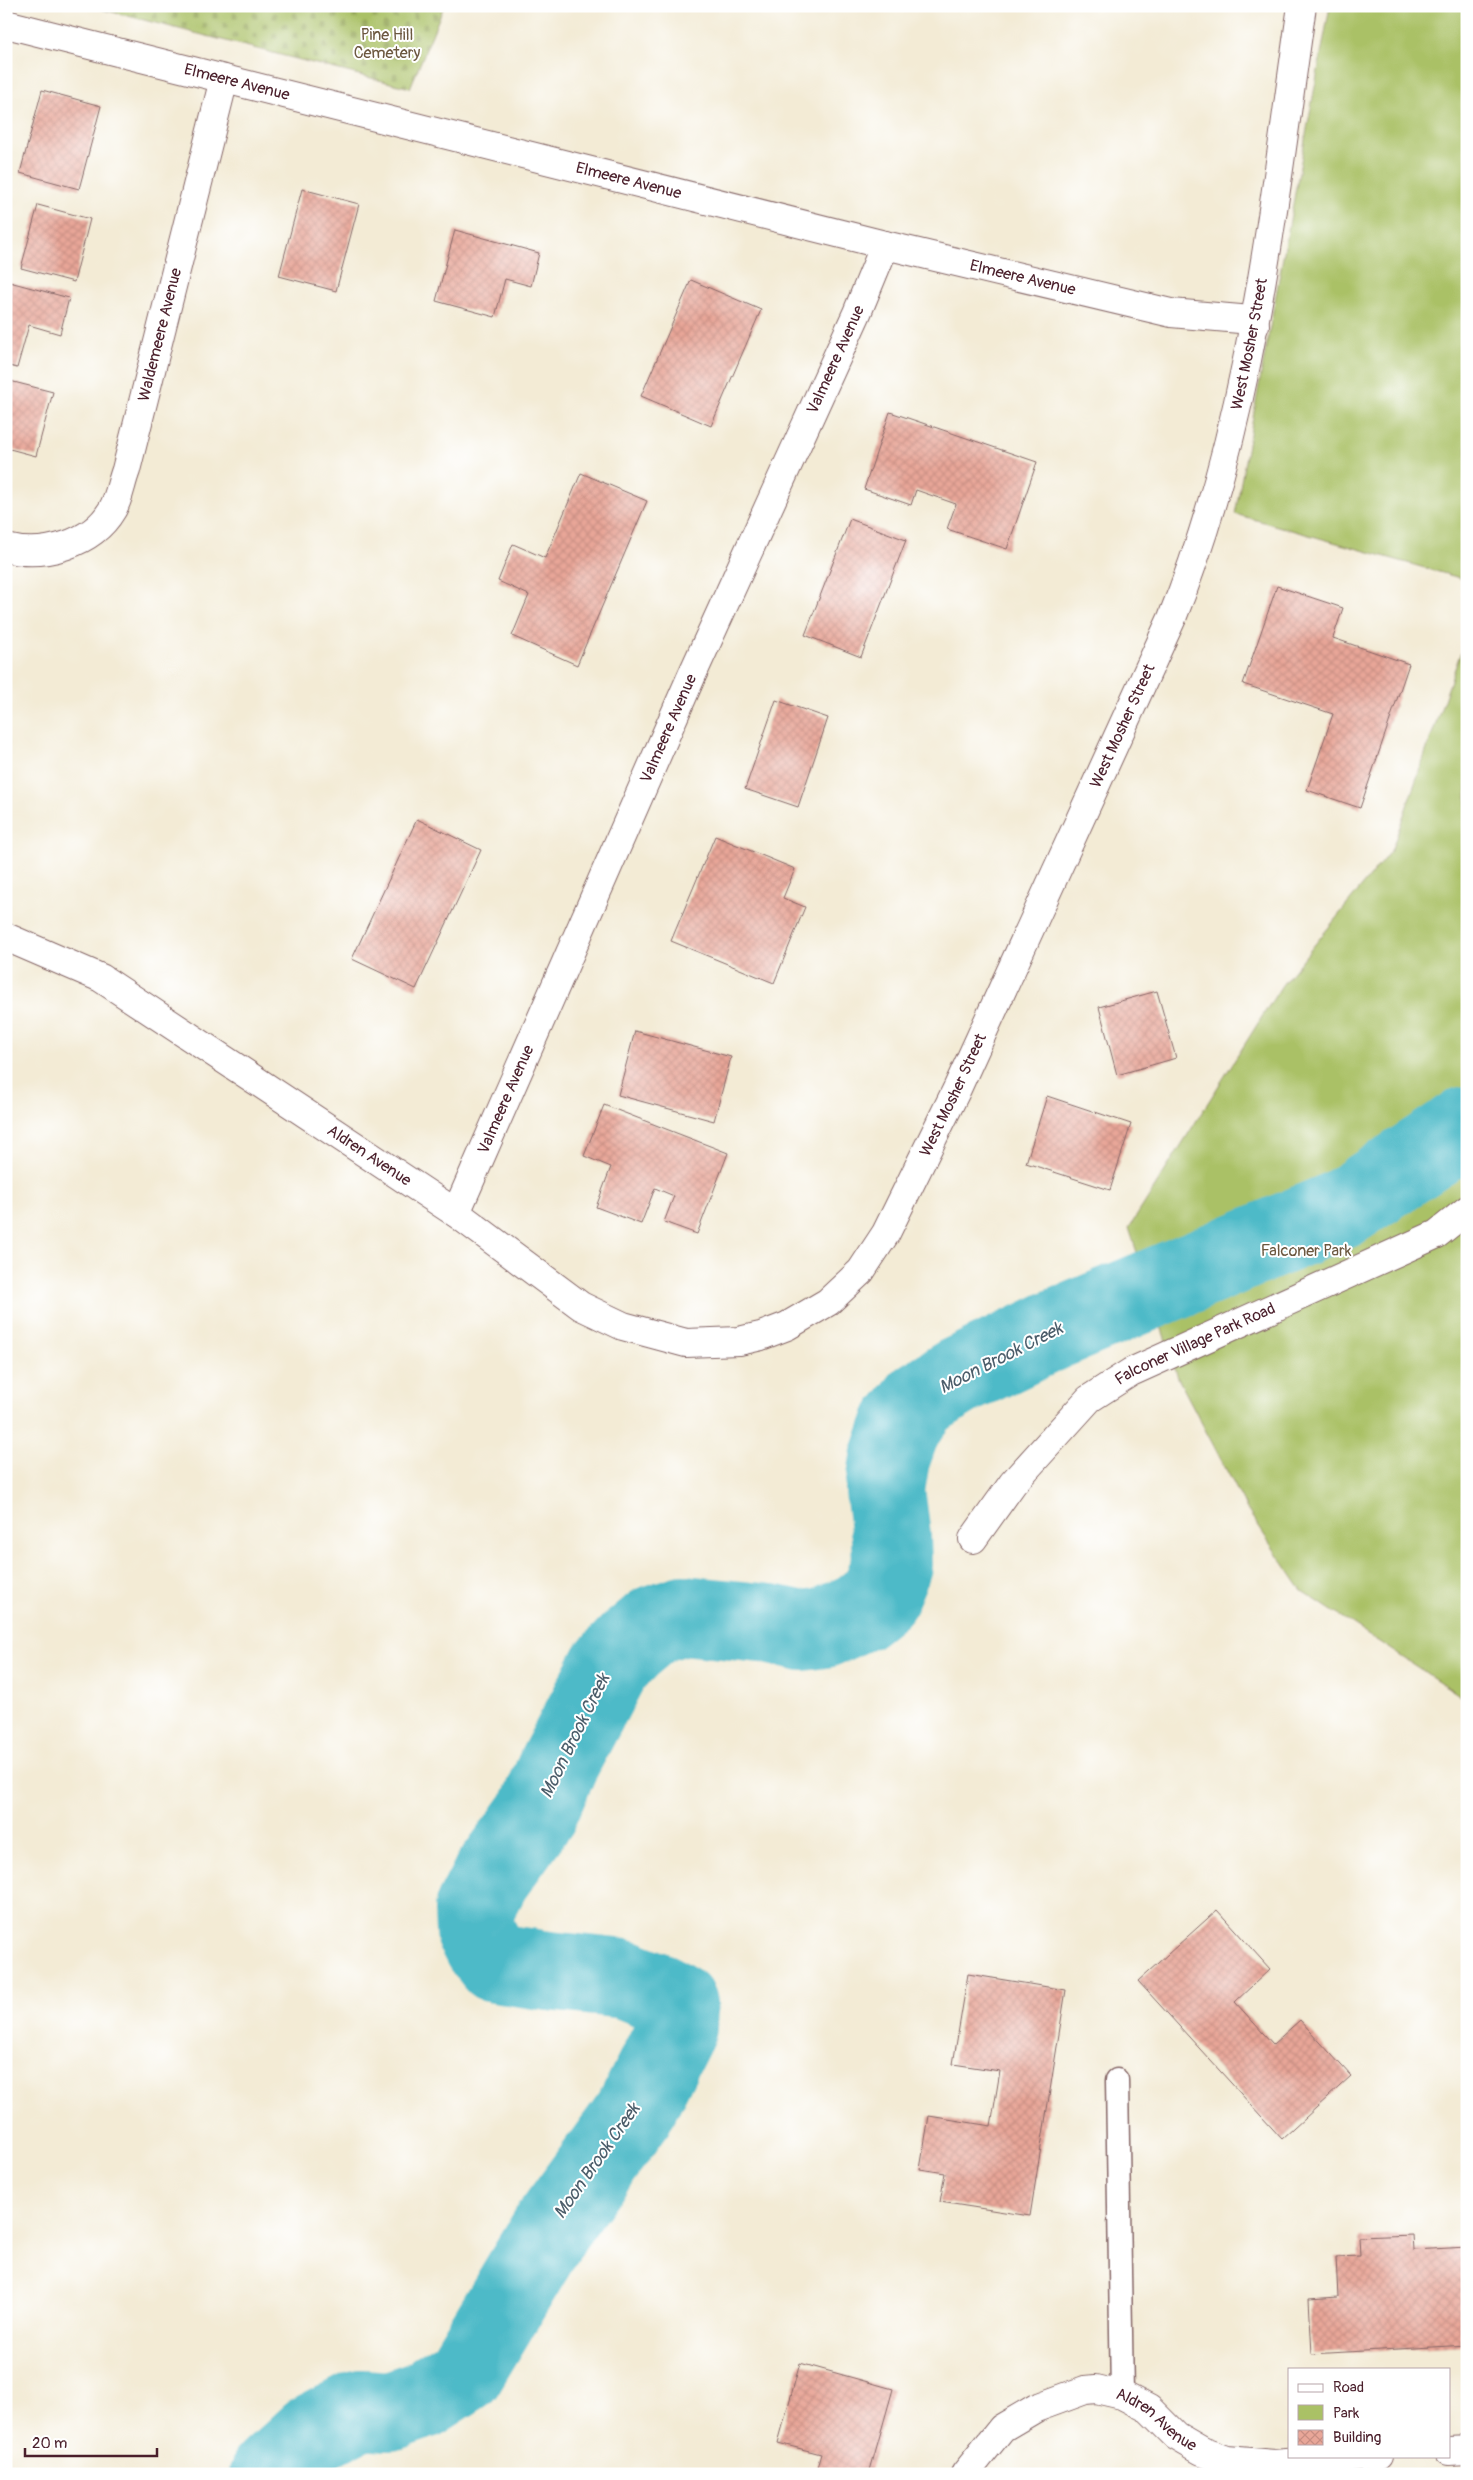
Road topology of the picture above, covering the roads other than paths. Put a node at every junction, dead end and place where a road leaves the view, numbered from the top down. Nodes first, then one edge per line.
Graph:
1 (1302, 6) edge
2 (6, 24) edge
3 (224, 80) junction
4 (885, 245) junction
5 (1254, 325) junction
6 (6, 548) edge
7 (6, 937) edge
8 (1467, 1210) edge
9 (456, 1213) junction
10 (739, 1341) joint
11 (973, 1539) dead end
12 (1118, 2080) dead end
13 (1122, 2395) junction
14 (1467, 2450) edge
15 (1450, 2451) edge
16 (1351, 2458) edge
17 (964, 2474) edge

1 - 5 street, West Mosher Street
2 - 3 street, Elmeere Avenue
3 - 4 street, Elmeere Avenue
3 - 6 street, Waldemeere Avenue
4 - 5 street, Elmeere Avenue
4 - 9 street, Valmeere Avenue
5 - 10 street, West Mosher Street
7 - 9 street, Aldren Avenue
8 - 11 street, Falconer Village Park Road
9 - 10 street, Aldren Avenue
12 - 13 lane
13 - 16 street, Aldren Avenue
13 - 17 street, Aldren Avenue
14 - 15 street

